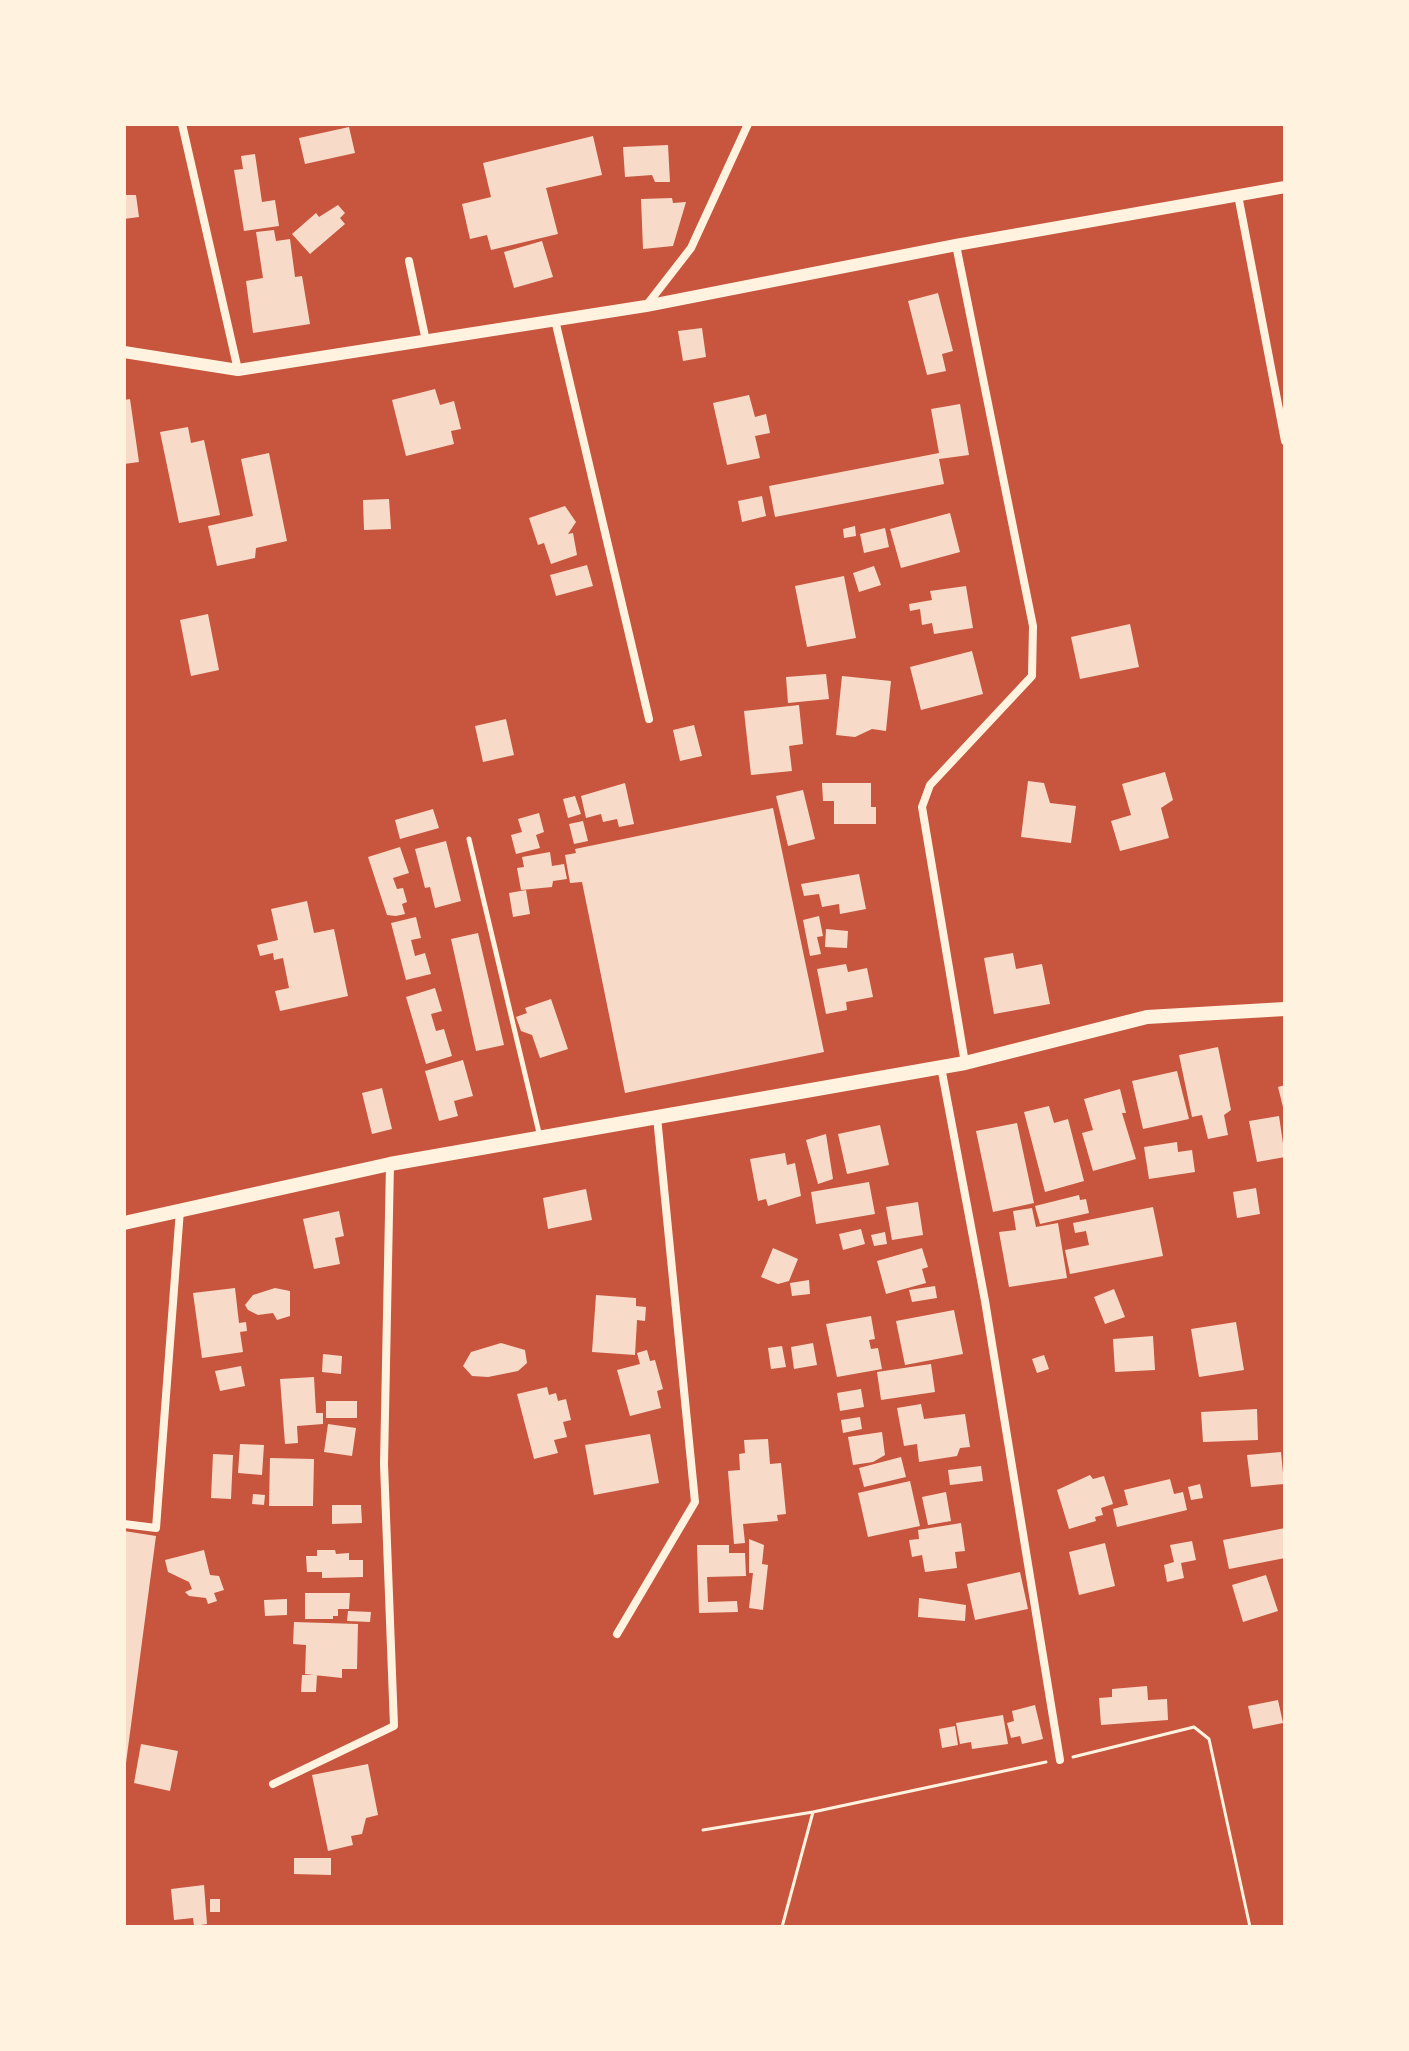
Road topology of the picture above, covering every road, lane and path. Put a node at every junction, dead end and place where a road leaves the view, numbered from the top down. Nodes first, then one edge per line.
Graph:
1 (182, 124) edge
2 (748, 124) edge
3 (1285, 187) edge
4 (1238, 195) junction
5 (956, 245) junction
6 (409, 261) dead end
7 (646, 306) junction
8 (555, 320) junction
9 (426, 341) junction
10 (124, 352) edge
11 (238, 370) junction
12 (1285, 441) edge
13 (649, 719) dead end
14 (469, 839) dead end
15 (1285, 1009) edge
16 (965, 1063) junction
17 (941, 1066) junction
18 (657, 1117) junction
19 (541, 1138) junction
20 (390, 1164) junction
21 (180, 1210) junction
22 (124, 1223) edge
23 (124, 1524) edge
24 (617, 1634) dead end
25 (1060, 1760) junction
26 (273, 1784) dead end
27 (813, 1812) junction
28 (703, 1830) dead end
29 (782, 1927) edge
30 (1250, 1927) edge

1 - 11 street
2 - 7 street
3 - 4 street
4 - 5 street
4 - 12 street
5 - 7 street
5 - 16 street
6 - 9 street
7 - 8 street
8 - 9 street
8 - 13 street
9 - 11 street
10 - 11 street
14 - 19 lane
15 - 16 main road
16 - 17 main road
17 - 18 main road
17 - 25 street
18 - 19 main road
18 - 24 street
19 - 20 main road
20 - 21 main road
20 - 26 street
21 - 22 main road
21 - 23 street
25 - 27 path
25 - 30 path
27 - 28 path
27 - 29 path

